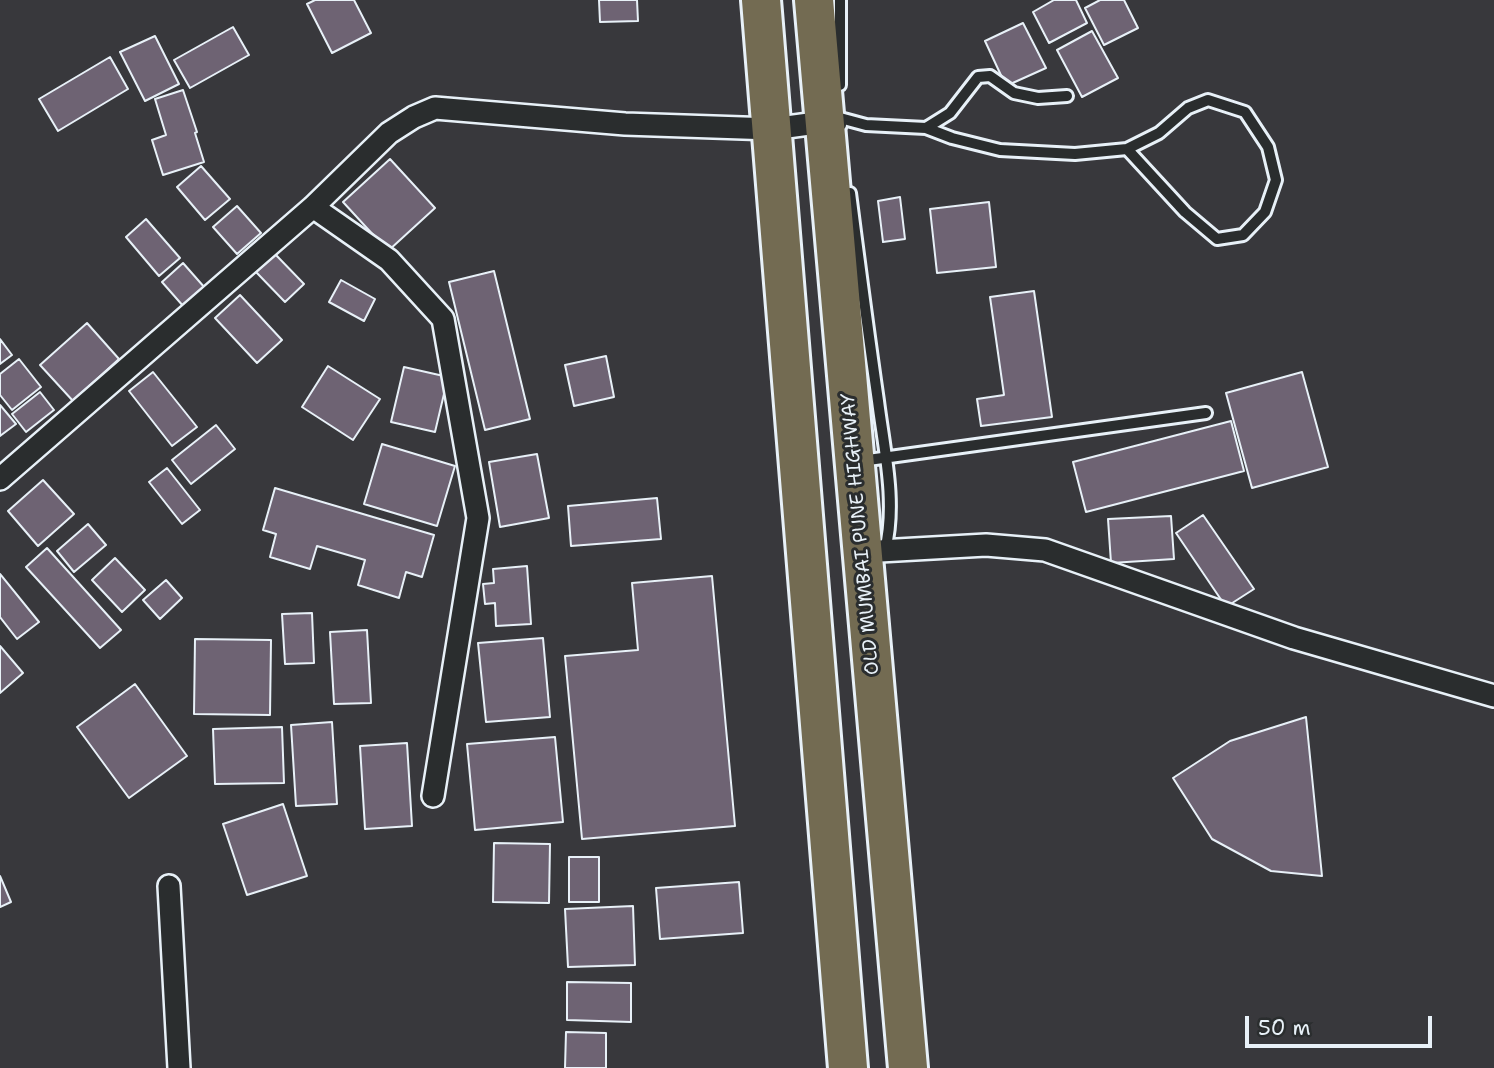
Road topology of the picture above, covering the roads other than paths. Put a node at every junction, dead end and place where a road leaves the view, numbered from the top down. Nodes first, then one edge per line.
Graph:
1 (761, 0) edge
2 (814, 0) edge
3 (840, 0) edge
4 (1067, 96) dead end
5 (837, 114) junction
6 (926, 128) junction
7 (772, 130) junction
8 (1128, 149) junction
9 (849, 186) dead end
10 (313, 207) junction
11 (1206, 413) dead end
12 (870, 460) junction
13 (0, 479) edge
14 (874, 551) junction
15 (1494, 696) edge
16 (433, 796) dead end
17 (169, 886) dead end
18 (179, 1068) edge
19 (848, 1068) edge
20 (908, 1068) edge

1 - 7 highway
2 - 5 highway, OLD MUMBAI PUNE HIGHWAY
3 - 5 lane
4 - 6 lane
5 - 6 lane
5 - 7 street
5 - 12 highway, OLD MUMBAI PUNE HIGHWAY
6 - 8 lane
7 - 10 street
7 - 19 highway
8 - 8 lane
9 - 12 lane
10 - 13 street
10 - 16 street
11 - 12 lane
12 - 14 highway, OLD MUMBAI PUNE HIGHWAY
14 - 15 street
14 - 20 highway, OLD MUMBAI PUNE HIGHWAY
17 - 18 street

